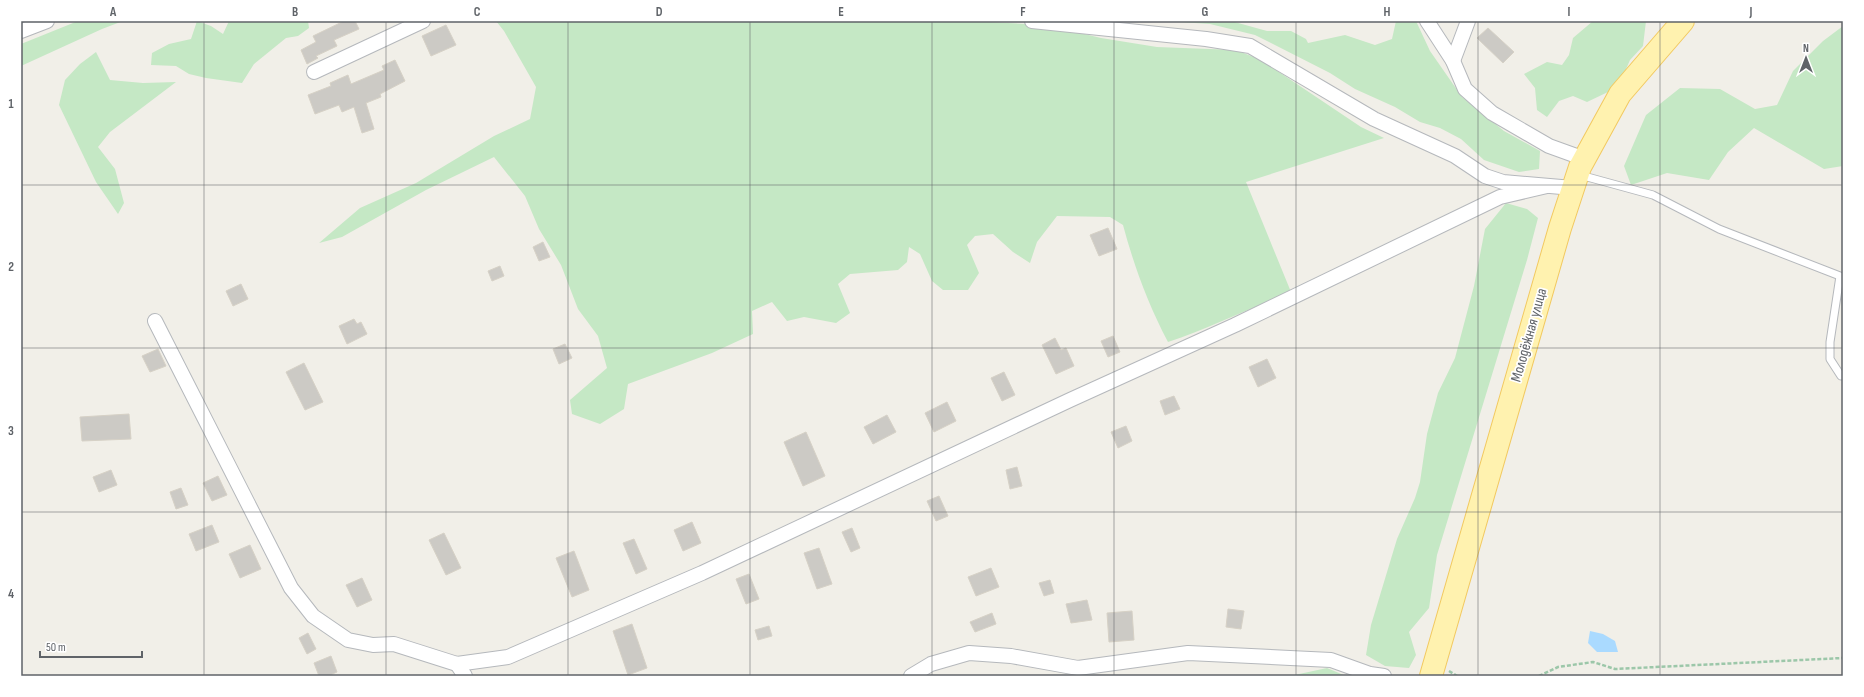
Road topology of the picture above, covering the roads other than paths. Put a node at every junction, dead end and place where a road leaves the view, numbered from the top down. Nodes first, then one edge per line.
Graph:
1 (47, 21) edge
2 (423, 21) edge
3 (1032, 21) edge
4 (1427, 21) edge
5 (1468, 21) edge
6 (1682, 21) edge
7 (21, 31) edge
8 (1454, 61) junction
9 (314, 72) dead end
10 (1579, 174) junction
11 (1547, 186) junction
12 (155, 321) dead end
13 (1843, 376) edge
14 (457, 664) junction
15 (465, 676) edge
16 (911, 676) edge
17 (1384, 676) edge
18 (1431, 676) edge

1 - 7 street
2 - 9 street
3 - 11 street
4 - 8 street
5 - 8 street
6 - 10 main road, Молодёжная улица
8 - 10 street
10 - 11 street
10 - 13 lane
10 - 18 main road, Молодёжная улица
11 - 14 street
12 - 14 street
14 - 15 street
16 - 17 street

